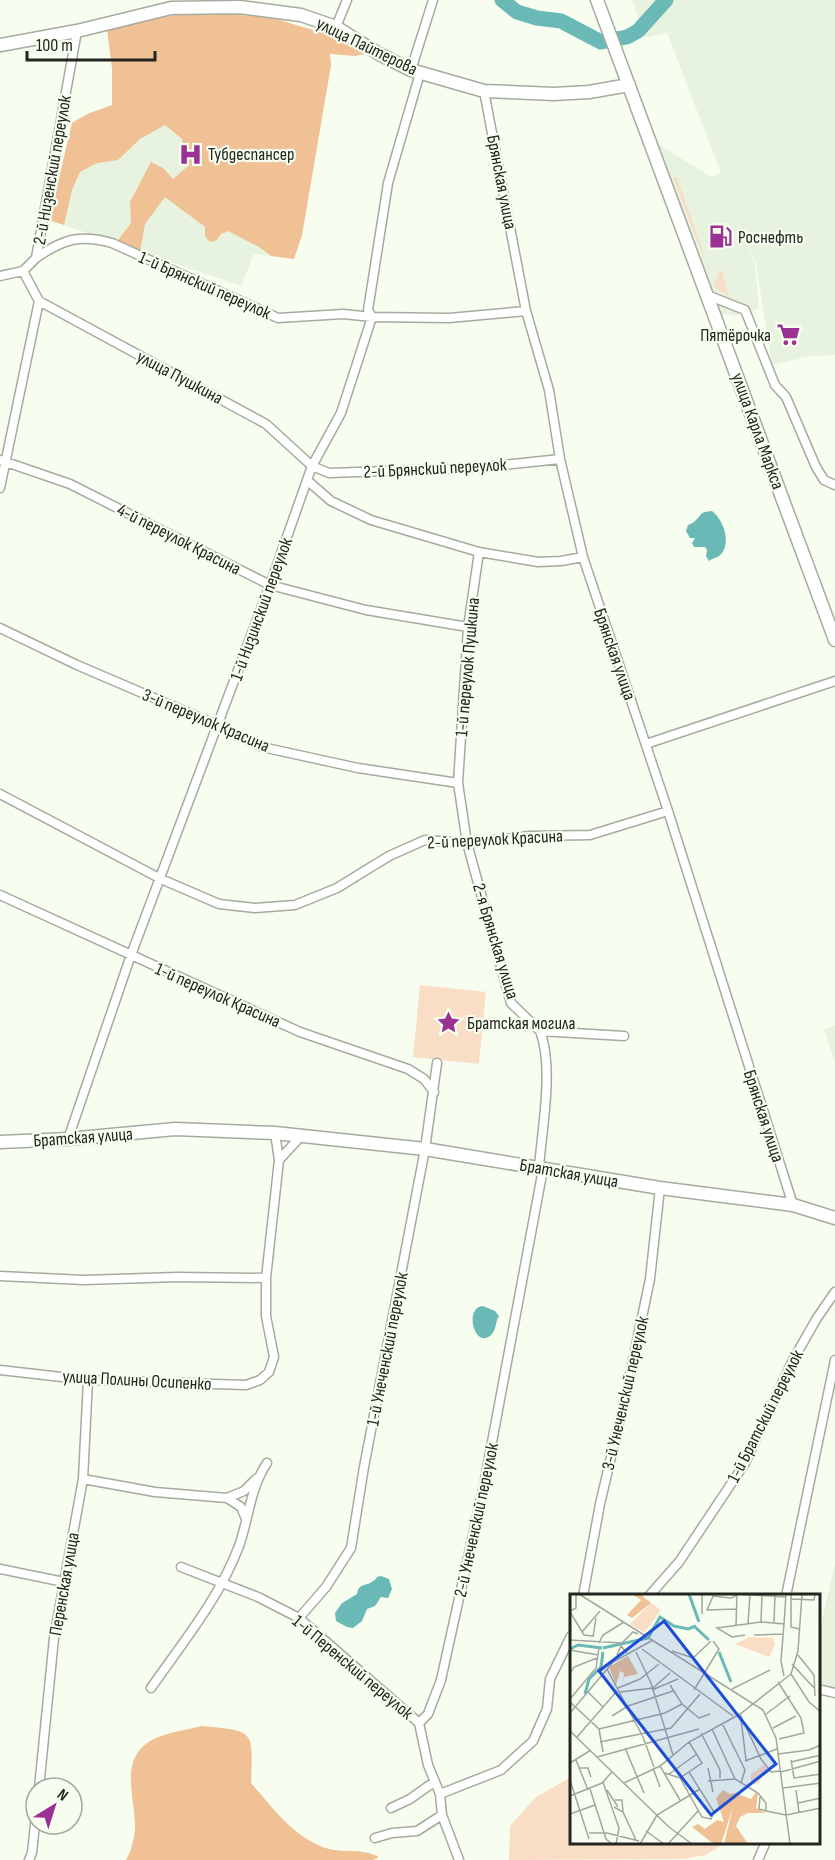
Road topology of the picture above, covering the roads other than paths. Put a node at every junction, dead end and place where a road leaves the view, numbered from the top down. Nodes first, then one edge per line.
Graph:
1 (348, 0) edge
2 (433, 0) edge
3 (171, 4) edge
4 (240, 4) edge
5 (599, 6) edge
6 (336, 27) junction
7 (78, 31) junction
8 (0, 45) edge
9 (416, 71) junction
10 (629, 85) junction
11 (484, 91) junction
12 (36, 258) junction
13 (23, 271) junction
14 (0, 276) edge
15 (707, 295) junction
16 (39, 301) junction
17 (526, 311) junction
18 (372, 317) junction
19 (560, 459) junction
20 (3, 460) edge
21 (312, 466) junction
22 (308, 481) junction
23 (835, 485) edge
24 (0, 488) edge
25 (478, 552) junction
26 (583, 557) junction
27 (270, 585) junction
28 (468, 627) junction
29 (0, 628) edge
30 (835, 640) edge
31 (835, 681) edge
32 (217, 725) junction
33 (646, 744) junction
34 (458, 783) junction
35 (0, 794) edge
36 (668, 811) junction
37 (467, 843) junction
38 (161, 879) junction
39 (0, 896) edge
40 (131, 955) junction
41 (540, 1030) junction
42 (624, 1036) dead end
43 (437, 1063) dead end
44 (434, 1092) junction
45 (275, 1133) junction
46 (301, 1136) junction
47 (68, 1140) junction
48 (0, 1142) edge
49 (425, 1149) junction
50 (279, 1160) junction
51 (541, 1168) junction
52 (660, 1188) junction
53 (793, 1205) junction
54 (835, 1218) edge
55 (0, 1276) edge
56 (266, 1278) junction
57 (835, 1292) edge
58 (835, 1360) edge
59 (0, 1370) edge
60 (88, 1380) junction
61 (267, 1463) dead end
62 (258, 1476) junction
63 (82, 1479) junction
64 (227, 1498) junction
65 (246, 1519) junction
66 (181, 1567) dead end
67 (0, 1569) edge
68 (64, 1582) junction
69 (222, 1582) junction
70 (583, 1594) edge
71 (651, 1594) edge
72 (786, 1594) edge
73 (299, 1618) junction
74 (570, 1638) edge
75 (151, 1688) dead end
76 (820, 1689) edge
77 (835, 1693) edge
78 (419, 1723) junction
79 (40, 1776) edge
80 (434, 1782) junction
81 (440, 1794) junction
82 (391, 1808) dead end
83 (442, 1815) junction
84 (34, 1836) edge
85 (375, 1838) dead end
86 (765, 1845) edge
87 (29, 1860) edge
88 (459, 1860) edge
89 (758, 1860) edge

1 - 6 street
2 - 9 street, 1-й Низинский переулок
3 - 4 main road, улица Пайтерова
3 - 7 main road, улица Пайтерова
4 - 6 main road, улица Пайтерова
5 - 10 main road, улица Карла Маркса
6 - 9 main road, улица Пайтерова
7 - 8 main road, улица Пайтерова
7 - 12 street, 2-й Низенский переулок
9 - 11 main road, улица Пайтерова
9 - 18 street, 1-й Низинский переулок
10 - 11 main road, улица Пайтерова
10 - 15 main road, улица Карла Маркса
11 - 17 street, Брянская улица
12 - 13 street, 2-й Низенский переулок
12 - 18 street, 1-й Брянский переулок
13 - 14 street
13 - 16 street
15 - 23 street
15 - 30 main road, улица Карла Маркса
16 - 20 street
16 - 21 street, улица Пушкина
17 - 18 street, 1-й Брянский переулок
17 - 19 street, Брянская улица
18 - 21 street, 1-й Низинский переулок
19 - 21 street, 2-й Брянский переулок
19 - 26 street, Брянская улица
20 - 24 street
20 - 27 street, 4-й переулок Красина
21 - 22 street, 1-й Низинский переулок
22 - 25 street
22 - 27 street, 1-й Низинский переулок
25 - 26 street
25 - 28 street, 1-й переулок Пушкина
26 - 33 street, Брянская улица
27 - 28 street, 4-й переулок Красина
27 - 32 street, 1-й Низинский переулок
28 - 34 street, 1-й переулок Пушкина
29 - 32 street, 3-й переулок Красина
31 - 33 street
32 - 34 street, 3-й переулок Красина
32 - 38 street, 1-й Низинский переулок
33 - 36 street, Брянская улица
34 - 37 street, 1-й переулок Пушкина
35 - 38 street, 2-й переулок Красина
36 - 37 street, 2-й переулок Красина
36 - 53 street, Брянская улица
37 - 38 street, 2-й переулок Красина
37 - 41 street, 2-я Брянская улица
38 - 40 street, 1-й Низинский переулок
39 - 40 street, 1-й переулок Красина
40 - 44 street, 1-й переулок Красина
40 - 47 street, 1-й Низинский переулок
41 - 42 street
41 - 51 street
43 - 44 street, 1-й Унеченский переулок
44 - 49 street, 1-й Унеченский переулок
45 - 46 main road, Братская улица
45 - 47 main road, Братская улица
45 - 50 street
46 - 49 main road, Братская улица
46 - 50 street
47 - 48 main road, Братская улица
49 - 51 main road, Братская улица
49 - 73 street, 1-й Унеченский переулок
50 - 56 street
51 - 52 main road, Братская улица
51 - 78 street, 2-й Унеченский переулок
52 - 53 main road, Братская улица
52 - 70 street, 3-й Унеченский переулок
53 - 54 main road, Братская улица
55 - 56 street
56 - 60 street, улица Полины Осипенко
57 - 71 street, 1-й Братский переулок
58 - 72 street
59 - 60 street, улица Полины Осипенко
60 - 63 street, Перенская улица
61 - 62 street
62 - 64 street
62 - 65 street
63 - 64 street
63 - 68 street, Перенская улица
64 - 65 street
65 - 69 street
66 - 69 street, 1-й Перенский переулок
67 - 68 street
68 - 79 street, Перенская улица
69 - 73 street, 1-й Перенский переулок
69 - 75 street
73 - 78 street, 1-й Перенский переулок
74 - 81 street
76 - 77 street
78 - 80 street
80 - 81 street
80 - 82 street
81 - 83 street
83 - 85 street
83 - 88 street
84 - 87 street
86 - 89 street

